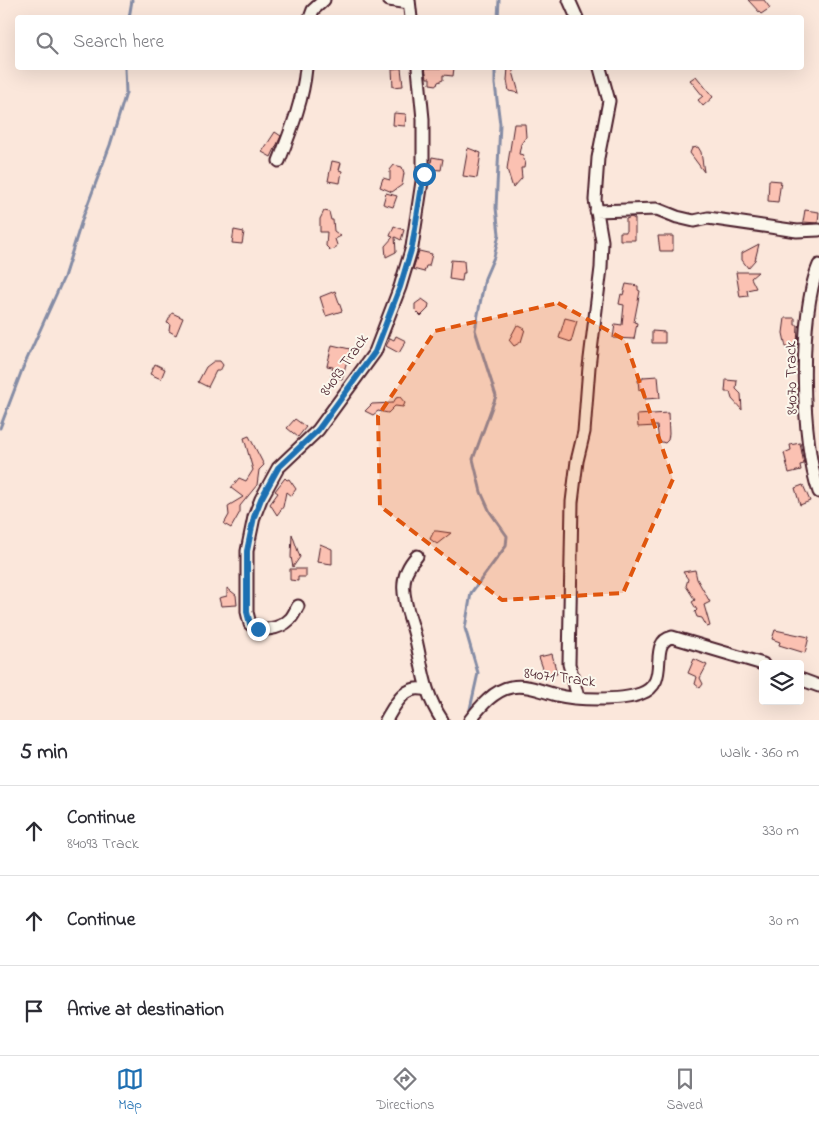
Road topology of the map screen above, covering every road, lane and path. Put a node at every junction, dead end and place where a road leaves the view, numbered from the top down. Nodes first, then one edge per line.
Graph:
1 (324, 0) edge
2 (389, 0) edge
3 (569, 0) edge
4 (409, 1) edge
5 (311, 15) edge
6 (411, 15) edge
7 (576, 15) edge
8 (306, 70) edge
9 (418, 70) edge
10 (601, 70) edge
11 (279, 161) dead end
12 (596, 210) junction
13 (819, 230) edge
14 (819, 264) edge
15 (819, 492) edge
16 (418, 556) dead end
17 (298, 606) dead end
18 (759, 663) edge
19 (804, 680) edge
20 (819, 686) edge
21 (426, 690) junction
22 (578, 697) junction
23 (386, 720) edge
24 (442, 720) edge
25 (470, 720) edge

1 - 5 street
2 - 4 street
3 - 7 street
4 - 6 street
8 - 11 street
9 - 17 street, 84093 Track
10 - 12 street
12 - 13 street
12 - 22 street
14 - 15 street, 84070 Track
16 - 21 street
18 - 22 street, 84071 Track
19 - 20 street
21 - 23 street
21 - 24 street
22 - 25 street, 84071 Track

